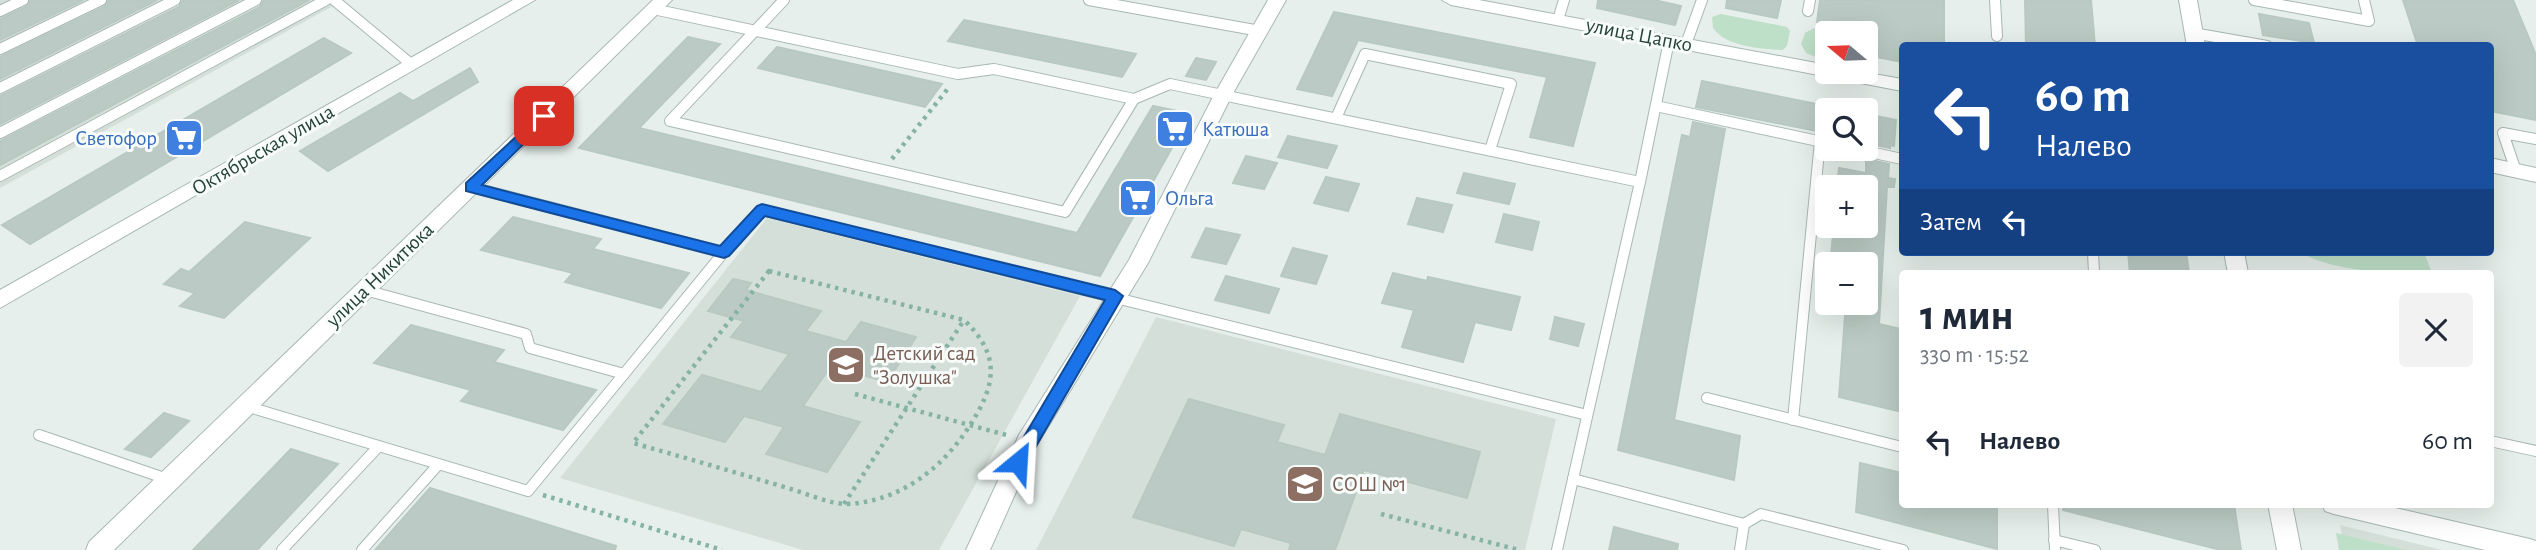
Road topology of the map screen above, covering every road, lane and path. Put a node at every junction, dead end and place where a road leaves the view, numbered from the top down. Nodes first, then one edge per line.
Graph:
1 (23, 0) edge
2 (101, 0) edge
3 (175, 0) edge
4 (256, 0) edge
5 (326, 0) edge
6 (334, 0) edge
7 (526, 0) edge
8 (784, 0) edge
9 (1089, 0) edge
10 (1277, 0) edge
11 (1451, 0) edge
12 (1564, 0) edge
13 (1702, 0) edge
14 (1810, 0) edge
15 (1994, 0) edge
16 (2188, 0) edge
17 (2254, 0) edge
18 (2364, 0) edge
19 (658, 5) edge
20 (0, 11) edge
21 (1808, 11) dead end
22 (1558, 20) junction
23 (755, 31) junction
24 (1260, 31) junction
25 (1997, 36) dead end
26 (2195, 39) edge
27 (2226, 42) edge
28 (1677, 43) junction
29 (0, 49) edge
30 (411, 64) junction
31 (1815, 69) edge
32 (958, 74) junction
33 (1878, 80) edge
34 (1899, 84) edge
35 (0, 88) edge
36 (1223, 95) junction
37 (1135, 99) junction
38 (1656, 106) junction
39 (1336, 118) junction
40 (0, 133) edge
41 (2536, 139) edge
42 (1815, 140) edge
43 (1490, 150) junction
44 (1878, 154) edge
45 (1899, 158) edge
46 (1822, 161) edge
47 (2494, 166) edge
48 (883, 172) junction
49 (2526, 173) edge
50 (0, 176) edge
51 (1640, 182) junction
52 (471, 187) junction
53 (724, 252) junction
54 (365, 290) junction
55 (1115, 296) junction
56 (0, 300) edge
57 (964, 320) junction
58 (624, 374) junction
59 (855, 394) dead end
60 (1707, 398) dead end
61 (246, 406) junction
62 (908, 408) junction
63 (1587, 415) junction
64 (1793, 419) junction
65 (971, 425) junction
66 (39, 435) dead end
67 (1027, 442) junction
68 (2494, 442) edge
69 (1899, 445) edge
70 (378, 447) junction
71 (2536, 451) edge
72 (438, 465) junction
73 (1573, 479) junction
74 (170, 480) junction
75 (528, 491) junction
76 (844, 504) junction
77 (2053, 508) edge
78 (2281, 508) edge
79 (2351, 508) edge
80 (1381, 514) dead end
81 (1744, 524) junction
82 (2055, 545) edge
83 (97, 550) edge
84 (282, 550) edge
85 (362, 550) edge
86 (722, 550) edge
87 (978, 550) edge
88 (1519, 550) edge
89 (1557, 550) edge
90 (1740, 550) edge
91 (1903, 550) edge
92 (2095, 550) edge
93 (2289, 550) edge
94 (2530, 550) edge

1 - 20 lane
2 - 29 lane
3 - 35 lane
4 - 40 lane
5 - 50 lane
6 - 30 lane
7 - 30 street, Октябрьская улица
8 - 23 lane
9 - 24 lane
10 - 24 street
11 - 22 street, улица Цапко
12 - 22 lane
13 - 28 lane
14 - 21 lane
15 - 25 lane
16 - 26 street
17 - 18 lane
19 - 23 lane
19 - 52 street, улица Никитюка
22 - 28 street, улица Цапко
23 - 32 lane
23 - 48 lane
24 - 36 street
26 - 27 lane
28 - 31 street, улица Цапко
28 - 38 lane
30 - 56 street, Октябрьская улица
32 - 37 lane
32 - 48 path
33 - 34 street
36 - 37 lane
36 - 39 lane
36 - 55 street
37 - 48 lane
38 - 42 lane
38 - 51 lane
39 - 43 lane
39 - 43 lane
41 - 49 lane
43 - 51 lane
44 - 45 lane
46 - 64 lane
47 - 49 street
51 - 63 lane
52 - 53 lane
52 - 54 street, улица Никитюка
53 - 55 lane
53 - 58 lane
54 - 58 lane
54 - 61 street, улица Никитюка
55 - 63 lane
55 - 67 street
57 - 62 path
57 - 65 path
57 - 76 path
58 - 75 lane
59 - 62 path
60 - 64 lane
61 - 70 lane
61 - 74 street, улица Никитюка
62 - 65 path
62 - 76 path
63 - 73 lane
64 - 69 lane
65 - 67 path
65 - 76 path
66 - 74 lane
67 - 87 street
68 - 71 lane
70 - 72 lane
70 - 84 lane
72 - 75 lane
72 - 85 lane
73 - 81 lane
73 - 89 lane
74 - 83 street, улица Никитюка
75 - 86 path
77 - 82 lane
78 - 93 street
79 - 94 street
80 - 88 path
81 - 90 lane
81 - 91 lane
82 - 92 lane

